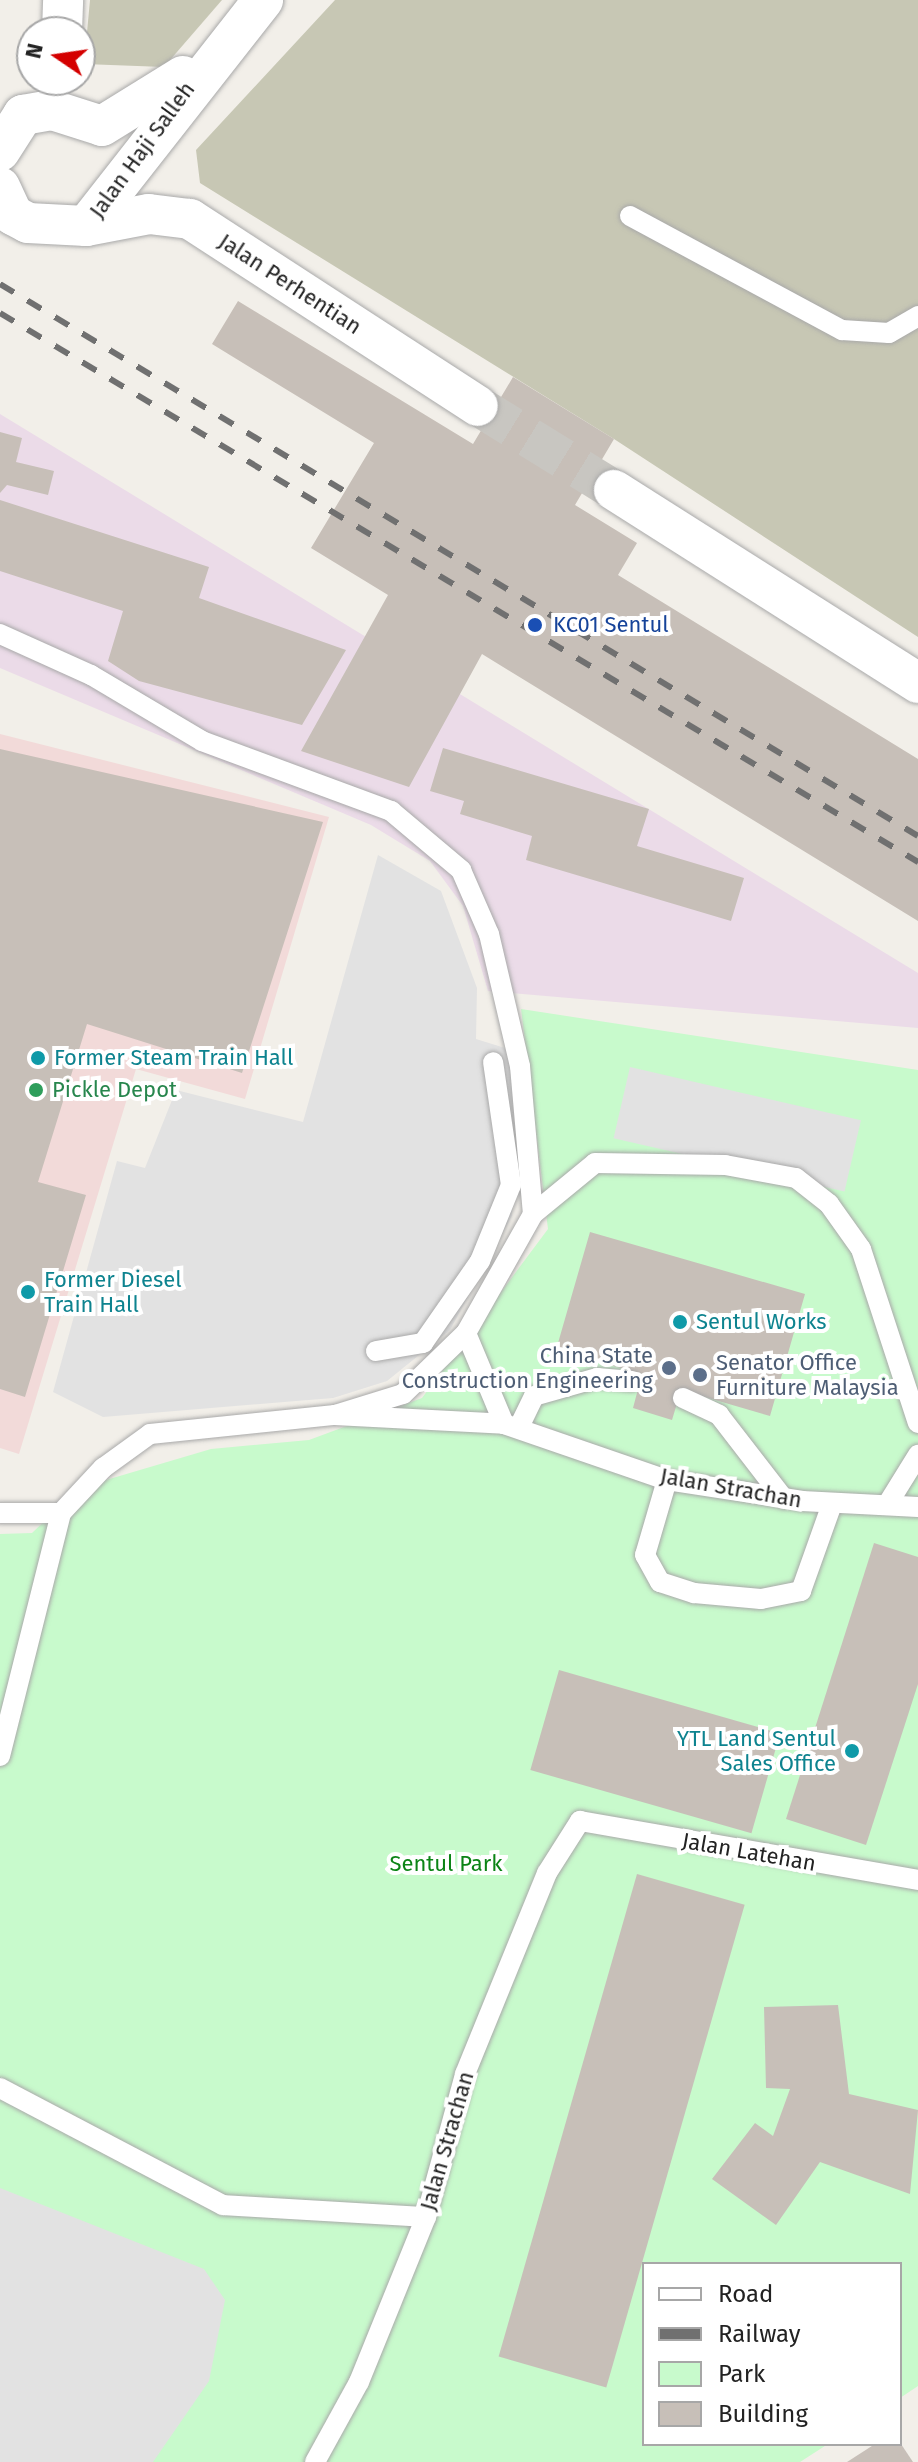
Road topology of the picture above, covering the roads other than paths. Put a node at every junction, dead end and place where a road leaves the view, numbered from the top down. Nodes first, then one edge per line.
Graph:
1 (263, 0) edge
2 (205, 66) junction
3 (52, 100) edge
4 (0, 151) edge
5 (0, 187) edge
6 (630, 216) dead end
7 (86, 226) junction
8 (918, 316) edge
9 (478, 406) tunnel mouth
10 (614, 490) tunnel mouth
11 (0, 634) edge
12 (918, 683) edge
13 (493, 1062) dead end
14 (533, 1214) junction
15 (466, 1333) junction
16 (376, 1351) dead end
17 (632, 1381) dead end
18 (683, 1398) dead end
19 (335, 1415) junction
20 (918, 1423) edge
21 (511, 1425) junction
22 (918, 1455) edge
23 (667, 1480) junction
24 (784, 1499) junction
25 (832, 1504) junction
26 (887, 1505) junction
27 (918, 1507) edge
28 (0, 1513) edge
29 (61, 1513) junction
30 (0, 1756) edge
31 (580, 1821) joint
32 (918, 1880) edge
33 (0, 2088) edge
34 (426, 2217) junction
35 (315, 2462) edge

1 - 2 street, Jalan Haji Salleh
2 - 3 street, Jalan Haji Salleh
2 - 7 street, Jalan Haji Salleh
3 - 4 street, Jalan Haji Salleh
5 - 7 street, Jalan Haji Salleh
6 - 8 lane
7 - 9 street, Jalan Perhentian
10 - 12 street
11 - 14 lane
13 - 16 lane
14 - 15 lane
14 - 20 lane
15 - 19 lane
15 - 21 lane
17 - 21 lane
18 - 24 lane
19 - 21 lane, Jalan Strachan
19 - 29 lane, Jalan Strachan
21 - 23 lane, Jalan Strachan
22 - 26 lane
23 - 24 lane, Jalan Strachan
23 - 25 lane
24 - 25 lane, Jalan Strachan
25 - 26 lane, Jalan Strachan
26 - 27 lane, Jalan Strachan
28 - 29 lane
29 - 30 lane
31 - 32 lane, Jalan Latehan
31 - 34 lane, Jalan Strachan
33 - 34 lane
34 - 35 lane, Jalan Strachan

